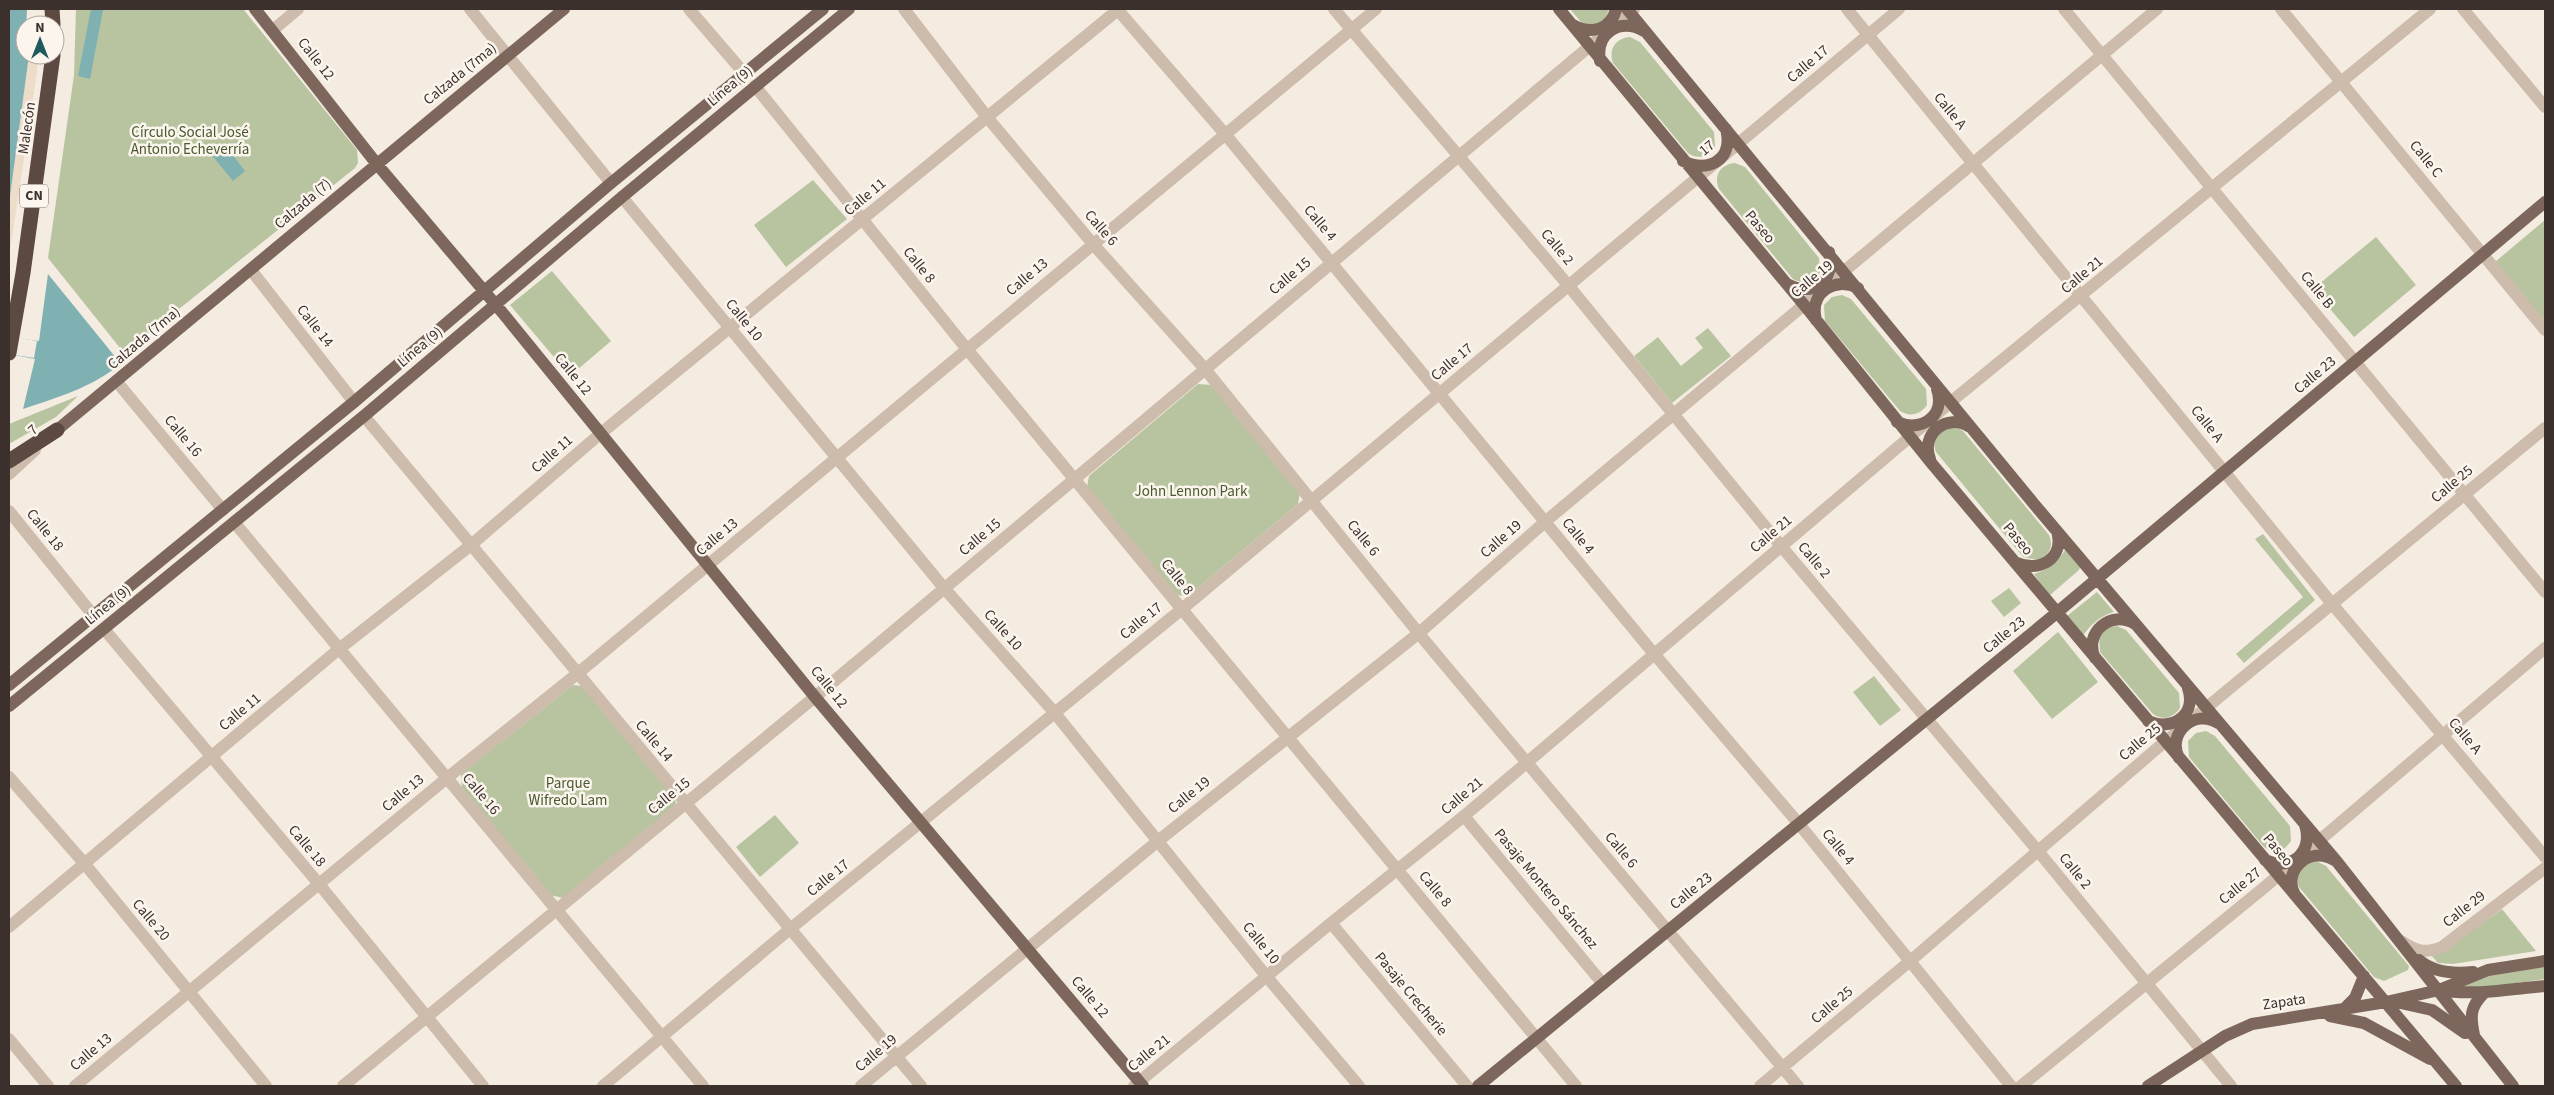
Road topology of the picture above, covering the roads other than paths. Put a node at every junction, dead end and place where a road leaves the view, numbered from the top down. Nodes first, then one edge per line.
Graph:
1 (255, 9) edge
2 (298, 9) edge
3 (470, 9) edge
4 (564, 9) edge
5 (689, 9) edge
6 (823, 9) edge
7 (849, 9) edge
8 (904, 9) edge
9 (1118, 9) edge
10 (1334, 9) edge
11 (1376, 9) edge
12 (1559, 9) edge
13 (1616, 9) edge
14 (1847, 9) edge
15 (1899, 9) edge
16 (2064, 9) edge
17 (2157, 9) edge
18 (2281, 9) edge
19 (2430, 9) edge
20 (2463, 9) edge
21 (1630, 10) edge
22 (1573, 26) junction
23 (1352, 29) junction
24 (272, 30) junction
25 (1609, 31) junction
26 (1644, 31) junction
27 (1868, 35) junction
28 (1589, 47) junction
29 (509, 54) junction
30 (2102, 54) junction
31 (1600, 61) junction
32 (52, 65) edge
33 (744, 73) junction
34 (2342, 83) junction
35 (755, 86) junction
36 (2545, 107) edge
37 (987, 117) junction
38 (1726, 129) junction
39 (1225, 134) junction
40 (1738, 144) junction
41 (1459, 155) junction
42 (1683, 161) junction
43 (1718, 161) junction
44 (376, 163) junction
45 (1972, 163) junction
46 (1697, 178) junction
47 (611, 183) junction
48 (2212, 188) junction
49 (622, 197) junction
50 (2545, 202) edge
51 (862, 221) junction
52 (1093, 244) junction
53 (1829, 252) junction
54 (2483, 254) junction
55 (1332, 262) junction
56 (251, 270) junction
57 (1844, 272) junction
58 (1787, 284) junction
59 (1568, 286) junction
60 (1858, 288) junction
61 (1824, 289) junction
62 (484, 291) junction
63 (2081, 297) junction
64 (495, 305) junction
65 (1805, 306) junction
66 (1817, 322) junction
67 (730, 327) junction
68 (2545, 330) edge
69 (966, 348) junction
70 (9, 353) edge
71 (2356, 363) junction
72 (1205, 369) junction
73 (117, 382) junction
74 (1937, 387) junction
75 (1439, 394) junction
76 (354, 402) junction
77 (1950, 403) junction
78 (364, 416) junction
79 (1673, 416) junction
80 (1931, 420) junction
81 (1897, 422) junction
82 (2545, 428) edge
83 (57, 430) junction
84 (1974, 430) junction
85 (600, 434) junction
86 (1910, 436) junction
87 (836, 459) junction
88 (9, 461) edge
89 (1932, 465) junction
90 (2224, 472) junction
91 (9, 474) edge
92 (1075, 478) junction
93 (2464, 494) junction
94 (1312, 501) junction
95 (223, 510) junction
96 (9, 511) edge
97 (1546, 521) junction
98 (234, 522) junction
99 (2057, 529) junction
100 (472, 545) junction
101 (1781, 546) junction
102 (2016, 562) junction
103 (708, 565) junction
104 (2096, 578) junction
105 (944, 588) junction
106 (2545, 592) edge
107 (2332, 605) junction
108 (1182, 609) junction
109 (2057, 612) junction
110 (93, 615) junction
111 (2138, 627) junction
112 (104, 629) junction
113 (1418, 633) junction
114 (2545, 648) edge
115 (339, 649) junction
116 (1654, 654) junction
117 (2097, 662) junction
118 (577, 674) junction
119 (9, 685) edge
120 (2187, 687) junction
121 (815, 697) junction
122 (9, 706) edge
123 (2205, 708) junction
124 (1054, 712) junction
125 (1926, 718) junction
126 (2148, 722) junction
127 (2186, 724) junction
128 (2222, 726) junction
129 (2442, 735) junction
130 (1288, 736) junction
131 (2164, 742) junction
132 (211, 757) junction
133 (1527, 762) junction
134 (2181, 762) junction
135 (9, 777) edge
136 (447, 778) junction
137 (686, 804) junction
138 (1464, 816) junction
139 (921, 823) junction
140 (1799, 824) junction
141 (2305, 826) junction
142 (1158, 841) junction
143 (2318, 841) junction
144 (2038, 851) junction
145 (2545, 857) edge
146 (2299, 858) junction
147 (2265, 860) junction
148 (84, 863) junction
149 (2338, 863) junction
150 (1397, 868) junction
151 (2545, 868) edge
152 (2278, 876) junction
153 (319, 884) junction
154 (2297, 899) junction
155 (557, 911) junction
156 (1330, 923) junction
157 (9, 927) edge
158 (790, 929) junction
159 (1667, 931) junction
160 (2398, 939) junction
161 (1028, 948) junction
162 (2545, 961) edge
163 (1909, 962) junction
164 (2488, 970) junction
165 (2364, 976) junction
166 (1267, 977) junction
167 (2145, 983) junction
168 (1603, 984) junction
169 (2545, 986) edge
170 (2438, 990) junction
171 (189, 992) junction
172 (2484, 992) junction
173 (2386, 1002) junction
174 (2343, 1010) junction
175 (2314, 1014) junction
176 (426, 1018) junction
177 (662, 1037) junction
178 (1536, 1038) junction
179 (9, 1039) edge
180 (2475, 1040) junction
181 (2202, 1051) junction
182 (896, 1057) junction
183 (2437, 1062) junction
184 (1783, 1067) junction
185 (1139, 1085) edge
186 (48, 1086) edge
187 (75, 1086) edge
188 (266, 1086) edge
189 (343, 1086) edge
190 (483, 1086) edge
191 (602, 1086) edge
192 (702, 1086) edge
193 (861, 1086) edge
194 (921, 1086) edge
195 (1359, 1086) edge
196 (1467, 1086) edge
197 (1478, 1086) edge
198 (1576, 1086) edge
199 (1760, 1086) edge
200 (1798, 1086) edge
201 (2011, 1086) edge
202 (2021, 1086) edge
203 (2148, 1086) edge
204 (2231, 1086) edge
205 (2456, 1086) edge
206 (2513, 1086) edge

1 - 24 main road, Calle 12
2 - 24 street
3 - 29 street
4 - 29 main road, Calzada (7ma)
5 - 33 street
6 - 33 main road, Línea (9)
7 - 35 main road, Línea (9)
8 - 37 street, Calle 6
9 - 37 street, Calle 11
9 - 39 street, Calle 4
10 - 23 street, Calle 2
11 - 23 street, Calle 13
12 - 22 main road, Paseo
13 - 22 main road
14 - 27 street, Calle A
15 - 27 street, Calle 17
16 - 30 street, Calle B
17 - 30 street, Calle 19
18 - 34 street, Calle C
19 - 34 street, Calle 21
20 - 36 street
21 - 25 street, Calle 15
21 - 26 main road
22 - 28 main road, Paseo
23 - 39 street, Calle 13
23 - 41 street, Calle 2
24 - 44 main road, Calle 12
25 - 26 main road
25 - 28 street, Calle 15
25 - 31 main road
26 - 38 main road
27 - 40 street, Calle 17
27 - 45 street, Calle A
28 - 31 main road, Paseo
28 - 41 street, Calle 15
29 - 44 main road, Calzada (7ma)
29 - 47 street
30 - 45 street, Calle 19
30 - 48 street, Calle B
31 - 42 main road, Paseo
32 - 70 highway, Malecón / CN
33 - 47 main road, Línea (9)
34 - 48 street, Calle 21
34 - 54 street, Calle C
35 - 49 main road, Línea (9)
35 - 51 street, Calle 8
37 - 51 street, Calle 11
37 - 52 street, Calle 6
38 - 40 main road
38 - 43 main road
39 - 52 street, Calle 13
39 - 55 street, Calle 4
40 - 43 street, 17
40 - 53 main road
41 - 55 street, Calle 15
41 - 59 street, Calle 2
42 - 43 main road
42 - 46 main road, Paseo
43 - 46 street, 17
44 - 56 main road, Calzada (7)
44 - 62 main road, Calle 12
45 - 57 street, Calle 19
45 - 63 street, Calle A
46 - 58 main road, Paseo
46 - 59 street, Calle 17
47 - 62 main road, Línea (9)
48 - 63 street, Calle 21
48 - 71 street, Calle B
49 - 64 main road, Línea (9)
49 - 67 street, Calle 10
50 - 54 main road, Calle 23
51 - 67 street, Calle 11
51 - 69 street, Calle 8
52 - 69 street, Calle 13
52 - 72 street, Calle 6
53 - 57 main road
53 - 58 main road
54 - 68 street, Calle C
54 - 71 main road, Calle 23
55 - 72 street, Calle 15
55 - 75 street, Calle 4
56 - 73 main road, Calzada (7ma)
56 - 76 street, Calle 14
57 - 60 main road
57 - 61 street, Calle 19
58 - 65 main road, Paseo
59 - 75 street, Calle 17
59 - 79 street, Calle 2
60 - 61 main road
60 - 74 main road
61 - 65 street, Calle 19
61 - 66 main road
62 - 64 main road, Calle 12
62 - 76 main road, Línea (9)
63 - 77 street, Calle 21
63 - 90 street, Calle A
64 - 78 main road, Línea (9)
64 - 85 main road, Calle 12
65 - 66 main road, Paseo
65 - 79 street, Calle 19
66 - 81 main road, Paseo
67 - 85 street, Calle 11
67 - 87 street, Calle 10
69 - 87 street, Calle 13
69 - 92 street, Calle 8
71 - 90 main road, Calle 23
71 - 93 street, Calle B
72 - 92 street, Calle 15
72 - 94 street, Calle 6
73 - 83 main road, Calzada (7ma)
73 - 95 street, Calle 16
74 - 77 main road
74 - 80 main road
75 - 94 street, Calle 17
75 - 97 street, Calle 4
76 - 95 main road, Línea (9)
77 - 80 street, Calle 21
77 - 84 main road
78 - 98 main road, Línea (9)
78 - 100 street, Calle 14
79 - 97 street, Calle 19
79 - 101 street, Calle 2
80 - 81 main road
80 - 86 street, Calle 21
81 - 86 main road, Paseo
82 - 93 street, Calle 25
83 - 88 highway
83 - 91 street, 7
84 - 89 main road
84 - 99 main road
85 - 100 street, Calle 11
85 - 103 main road, Calle 12
86 - 89 main road, Paseo
86 - 101 street, Calle 21
87 - 103 street, Calle 13
87 - 105 street, Calle 10
89 - 102 main road, Paseo
90 - 104 main road, Calle 23
90 - 107 street, Calle A
92 - 105 street, Calle 15
92 - 108 street, Calle 8
93 - 106 street, Calle B
93 - 107 street, Calle 25
94 - 108 street, Calle 17
94 - 113 street, Calle 6
95 - 110 main road, Línea (9)
96 - 110 street, Calle 18
97 - 113 street, Calle 19
97 - 116 street, Calle 4
98 - 112 main road, Línea (9)
98 - 115 street, Calle 16
99 - 102 main road
99 - 104 main road
100 - 115 street, Calle 11
100 - 118 street, Calle 14
101 - 116 street, Calle 21
101 - 125 street, Calle 2
102 - 109 main road, Paseo
103 - 118 street, Calle 13
103 - 121 main road, Calle 12
104 - 109 main road, Calle 23
104 - 111 main road
105 - 121 street, Calle 15
105 - 124 street, Calle 10
107 - 123 street, Calle 25
107 - 129 street, Calle A
108 - 124 street, Calle 17
108 - 130 street, Calle 8
109 - 117 main road, Paseo
109 - 125 main road, Calle 23
110 - 119 main road, Línea (9)
111 - 117 main road
111 - 120 main road
112 - 122 main road, Línea (9)
112 - 132 street, Calle 18
113 - 130 street, Calle 19
113 - 133 street, Calle 6
114 - 129 street, Calle 27
115 - 132 street, Calle 11
115 - 136 street, Calle 16
116 - 133 street, Calle 21
116 - 140 street, Calle 4
117 - 126 main road, Paseo
118 - 136 street, Calle 13
118 - 137 street, Calle 14
120 - 123 main road
120 - 126 main road
121 - 137 street, Calle 15
121 - 139 main road, Calle 12
123 - 127 street, Calle 25
123 - 128 main road
124 - 139 street, Calle 17
124 - 142 street, Calle 10
125 - 140 main road, Calle 23
125 - 144 street, Calle 2
126 - 131 main road, Paseo
127 - 128 main road
127 - 131 street, Calle 25
127 - 134 main road
128 - 141 main road
129 - 143 street, Calle 27
129 - 145 street, Calle A
130 - 142 street, Calle 19
130 - 150 street, Calle 8
131 - 134 main road, Paseo
131 - 144 street, Calle 25
132 - 148 street, Calle 11
132 - 153 street, Calle 18
133 - 138 street, Calle 21
133 - 159 street, Calle 6
134 - 147 main road, Paseo
135 - 148 street, Calle 20
136 - 153 street, Calle 13
136 - 155 street, Calle 16
137 - 155 street, Calle 15
137 - 158 street, Calle 14
138 - 150 street, Calle 21
138 - 168 street, Pasaje Montero Sánchez
139 - 158 street, Calle 17
139 - 161 main road, Calle 12
140 - 159 main road, Calle 23
140 - 163 street, Calle 4
141 - 143 main road
141 - 146 main road
142 - 161 street, Calle 19
142 - 166 street, Calle 10
143 - 146 street, Calle 27
143 - 149 main road
144 - 163 street, Calle 25
144 - 167 street, Calle 2
146 - 147 main road
146 - 152 street, Calle 27
147 - 152 main road, Paseo
148 - 157 street, Calle 11
148 - 171 street, Calle 20
149 - 154 main road
149 - 160 main road
150 - 156 street, Calle 21
150 - 178 street, Calle 8
151 - 160 street, Calle 29
152 - 154 main road, Paseo
152 - 167 street, Calle 27
153 - 171 street, Calle 13
153 - 176 street, Calle 18
154 - 165 main road, Paseo
155 - 176 street, Calle 15
155 - 177 street, Calle 16
156 - 166 street, Calle 21
156 - 196 street, Pasaje Crecherie
158 - 177 street, Calle 17
158 - 182 street, Calle 14
159 - 168 main road, Calle 23
159 - 184 street, Calle 6
160 - 164 main road
160 - 170 main road
161 - 182 street, Calle 19
161 - 185 main road, Calle 12
162 - 164 main road, Zapata
163 - 184 street, Calle 25
163 - 201 street, Calle 4
164 - 170 main road, Zapata
165 - 173 main road, Paseo
165 - 174 main road
166 - 185 street, Calle 21
166 - 195 street, Calle 10
167 - 181 street, Calle 2
167 - 202 street, Calle 27
168 - 178 main road, Calle 23
169 - 172 main road, Zapata
170 - 172 main road, Zapata
170 - 173 main road, Zapata
170 - 180 main road
171 - 187 street, Calle 13
171 - 188 street, Calle 20
172 - 180 main road
173 - 174 main road, Zapata
173 - 180 main road
173 - 183 main road, Paseo
174 - 175 main road, Zapata
175 - 181 main road, Zapata
175 - 183 main road
176 - 189 street, Calle 15
176 - 190 street, Calle 18
177 - 191 street, Calle 17
177 - 192 street, Calle 16
178 - 197 main road, Calle 23
178 - 198 street, Calle 8
179 - 186 street
180 - 206 main road
181 - 203 main road, Zapata
181 - 204 street, Calle 2
182 - 193 street, Calle 19
182 - 194 street, Calle 14
183 - 205 main road, Paseo
184 - 199 street, Calle 25
184 - 200 street, Calle 6

